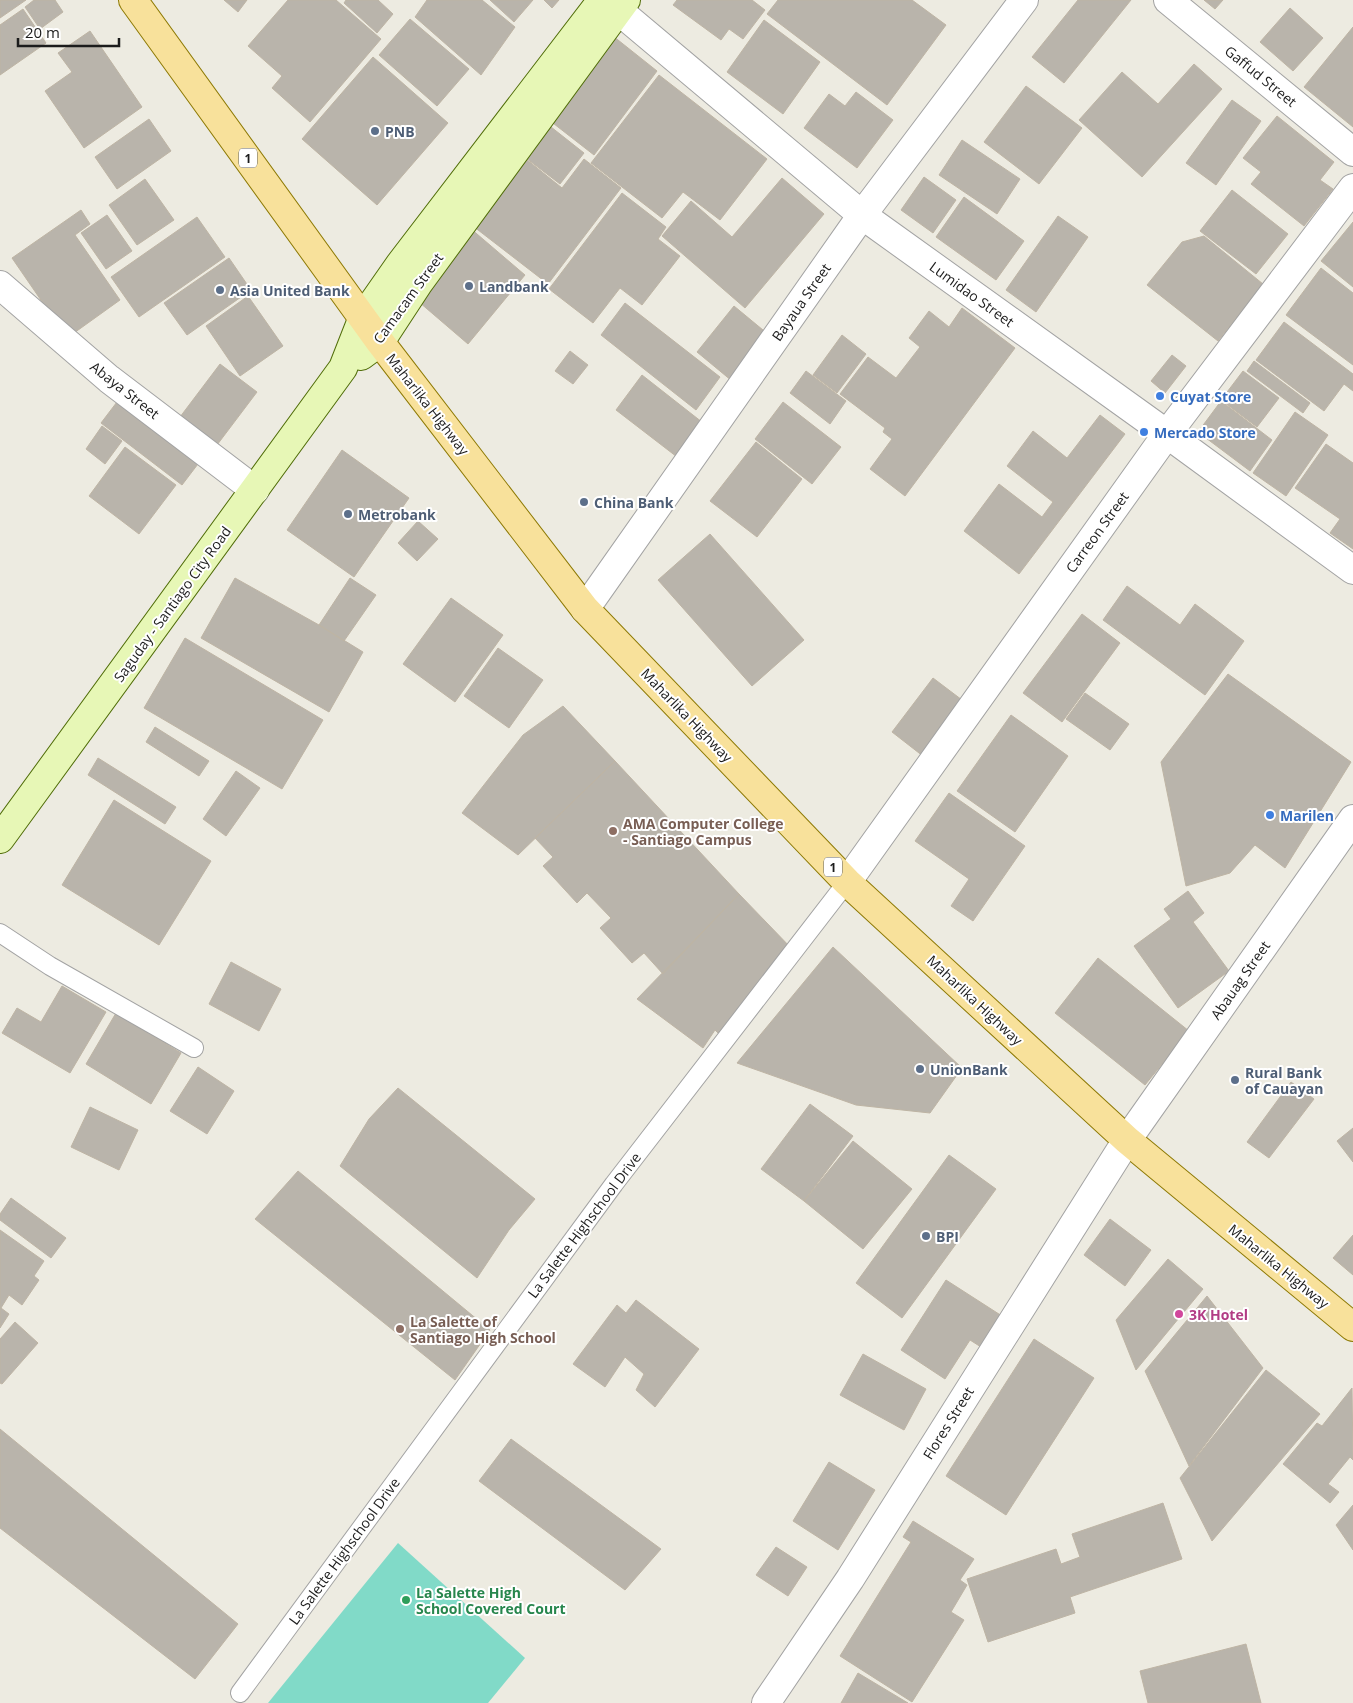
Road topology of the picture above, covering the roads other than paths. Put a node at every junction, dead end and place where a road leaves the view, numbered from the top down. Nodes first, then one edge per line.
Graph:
1 (133, 0) edge
2 (1024, 0) edge
3 (1168, 0) edge
4 (613, 3) edge
5 (1353, 152) edge
6 (1353, 188) edge
7 (862, 215) junction
8 (0, 285) edge
9 (362, 316) junction
10 (380, 342) junction
11 (343, 368) junction
12 (1167, 434) junction
13 (255, 490) junction
14 (1353, 570) edge
15 (585, 609) junction
16 (1353, 819) edge
17 (0, 839) edge
18 (847, 882) junction
19 (0, 933) edge
20 (194, 1048) dead end
21 (1127, 1140) junction
22 (1353, 1327) edge
23 (240, 1694) dead end
24 (766, 1703) edge

1 - 9 main road, Maharlika Highway / 1
2 - 7 street, Bayaua Street
3 - 5 street, Gaffud Street
4 - 7 street, Lumidao Street
4 - 9 main road, Camacam Street
4 - 10 main road, Camacam Street
6 - 12 street, Carreon Street
7 - 12 street, Lumidao Street
7 - 15 street, Bayaua Street
8 - 13 street, Abaya Street
9 - 10 main road, Maharlika Highway / 1
9 - 11 main road, Camacam Street
10 - 11 main road, Camacam Street
10 - 15 main road, Maharlika Highway / 1
11 - 13 main road, Saguday - Santiago City Road
12 - 14 street, Lumidao Street
12 - 18 street, Carreon Street
13 - 17 main road, Saguday - Santiago City Road
15 - 18 main road, Maharlika Highway / 1
16 - 21 street, Abauag Street
18 - 21 main road, Maharlika Highway / 1
18 - 23 lane, La Salette Highschool Drive
19 - 20 lane
21 - 22 main road, Maharlika Highway / 1
21 - 24 street, Flores Street

